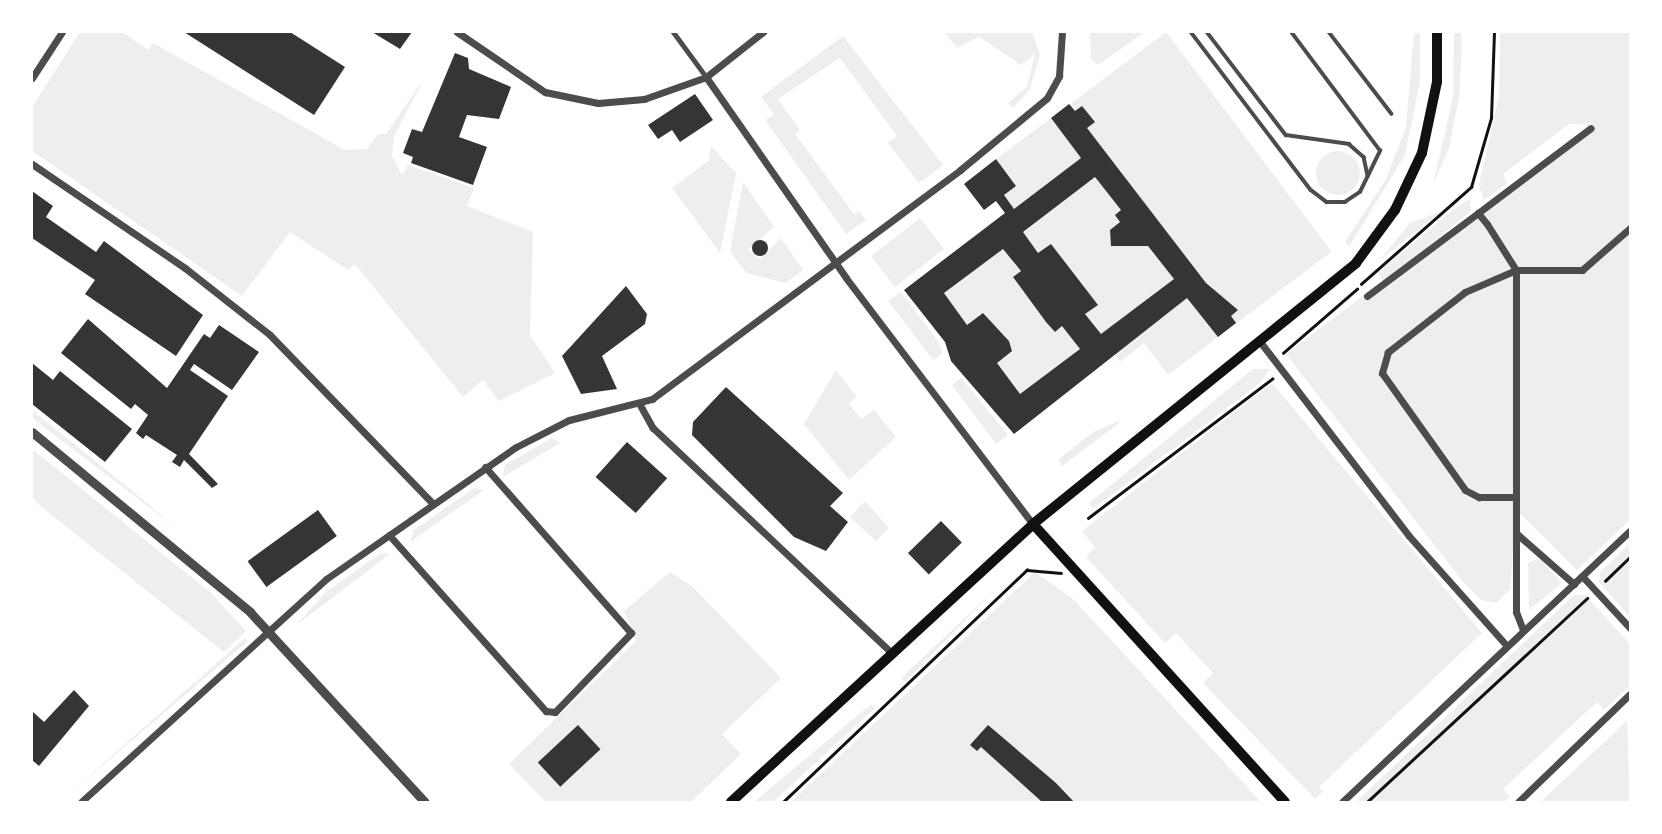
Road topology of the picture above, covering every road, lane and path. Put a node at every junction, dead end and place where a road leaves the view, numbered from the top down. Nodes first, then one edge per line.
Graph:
1 (62, 32) edge
2 (457, 32) edge
3 (673, 32) edge
4 (763, 32) edge
5 (1062, 32) edge
6 (1191, 32) edge
7 (1207, 32) edge
8 (1291, 32) edge
9 (1329, 32) edge
10 (1437, 32) edge
11 (706, 77) junction
12 (32, 79) edge
13 (1392, 114) dead end
14 (1591, 128) dead end
15 (32, 164) edge
16 (1367, 179) junction
17 (1478, 213) junction
18 (1630, 228) edge
19 (836, 264) junction
20 (1516, 270) junction
21 (1367, 296) dead end
22 (1261, 343) junction
23 (640, 405) junction
24 (32, 432) edge
25 (485, 467) junction
26 (1516, 497) junction
27 (433, 504) junction
28 (1033, 524) junction
29 (1630, 531) edge
30 (1517, 534) junction
31 (389, 535) junction
32 (1630, 557) edge
33 (1582, 576) junction
34 (1056, 578) dead end
35 (1574, 584) junction
36 (1595, 590) junction
37 (1630, 628) edge
38 (1523, 630) junction
39 (268, 631) junction
40 (1507, 646) junction
41 (892, 653) junction
42 (1630, 695) edge
43 (81, 803) edge
44 (425, 803) edge
45 (730, 803) edge
46 (783, 803) edge
47 (1285, 803) edge
48 (1342, 803) edge
49 (1367, 803) edge
50 (1518, 803) edge

1 - 12 street
2 - 11 street
3 - 11 street
4 - 11 street
5 - 19 street
6 - 16 lane
7 - 16 lane
8 - 16 lane
9 - 13 lane
10 - 22 main road
11 - 19 street
14 - 17 street
15 - 27 street
17 - 20 street
17 - 21 street
18 - 20 street
19 - 23 street
19 - 28 street
20 - 26 street
20 - 26 street
22 - 28 main road
22 - 40 street
23 - 25 street
23 - 41 street
24 - 39 street
25 - 27 street
25 - 31 street
26 - 30 street
27 - 31 street
28 - 41 main road
28 - 47 main road
29 - 33 street
30 - 35 street
30 - 38 street
31 - 39 street
32 - 36 path
33 - 35 street
33 - 36 street
34 - 46 path
35 - 38 street
36 - 37 street
36 - 49 path
38 - 40 street
39 - 43 street
39 - 44 street
40 - 48 street
41 - 45 main road
42 - 50 street

